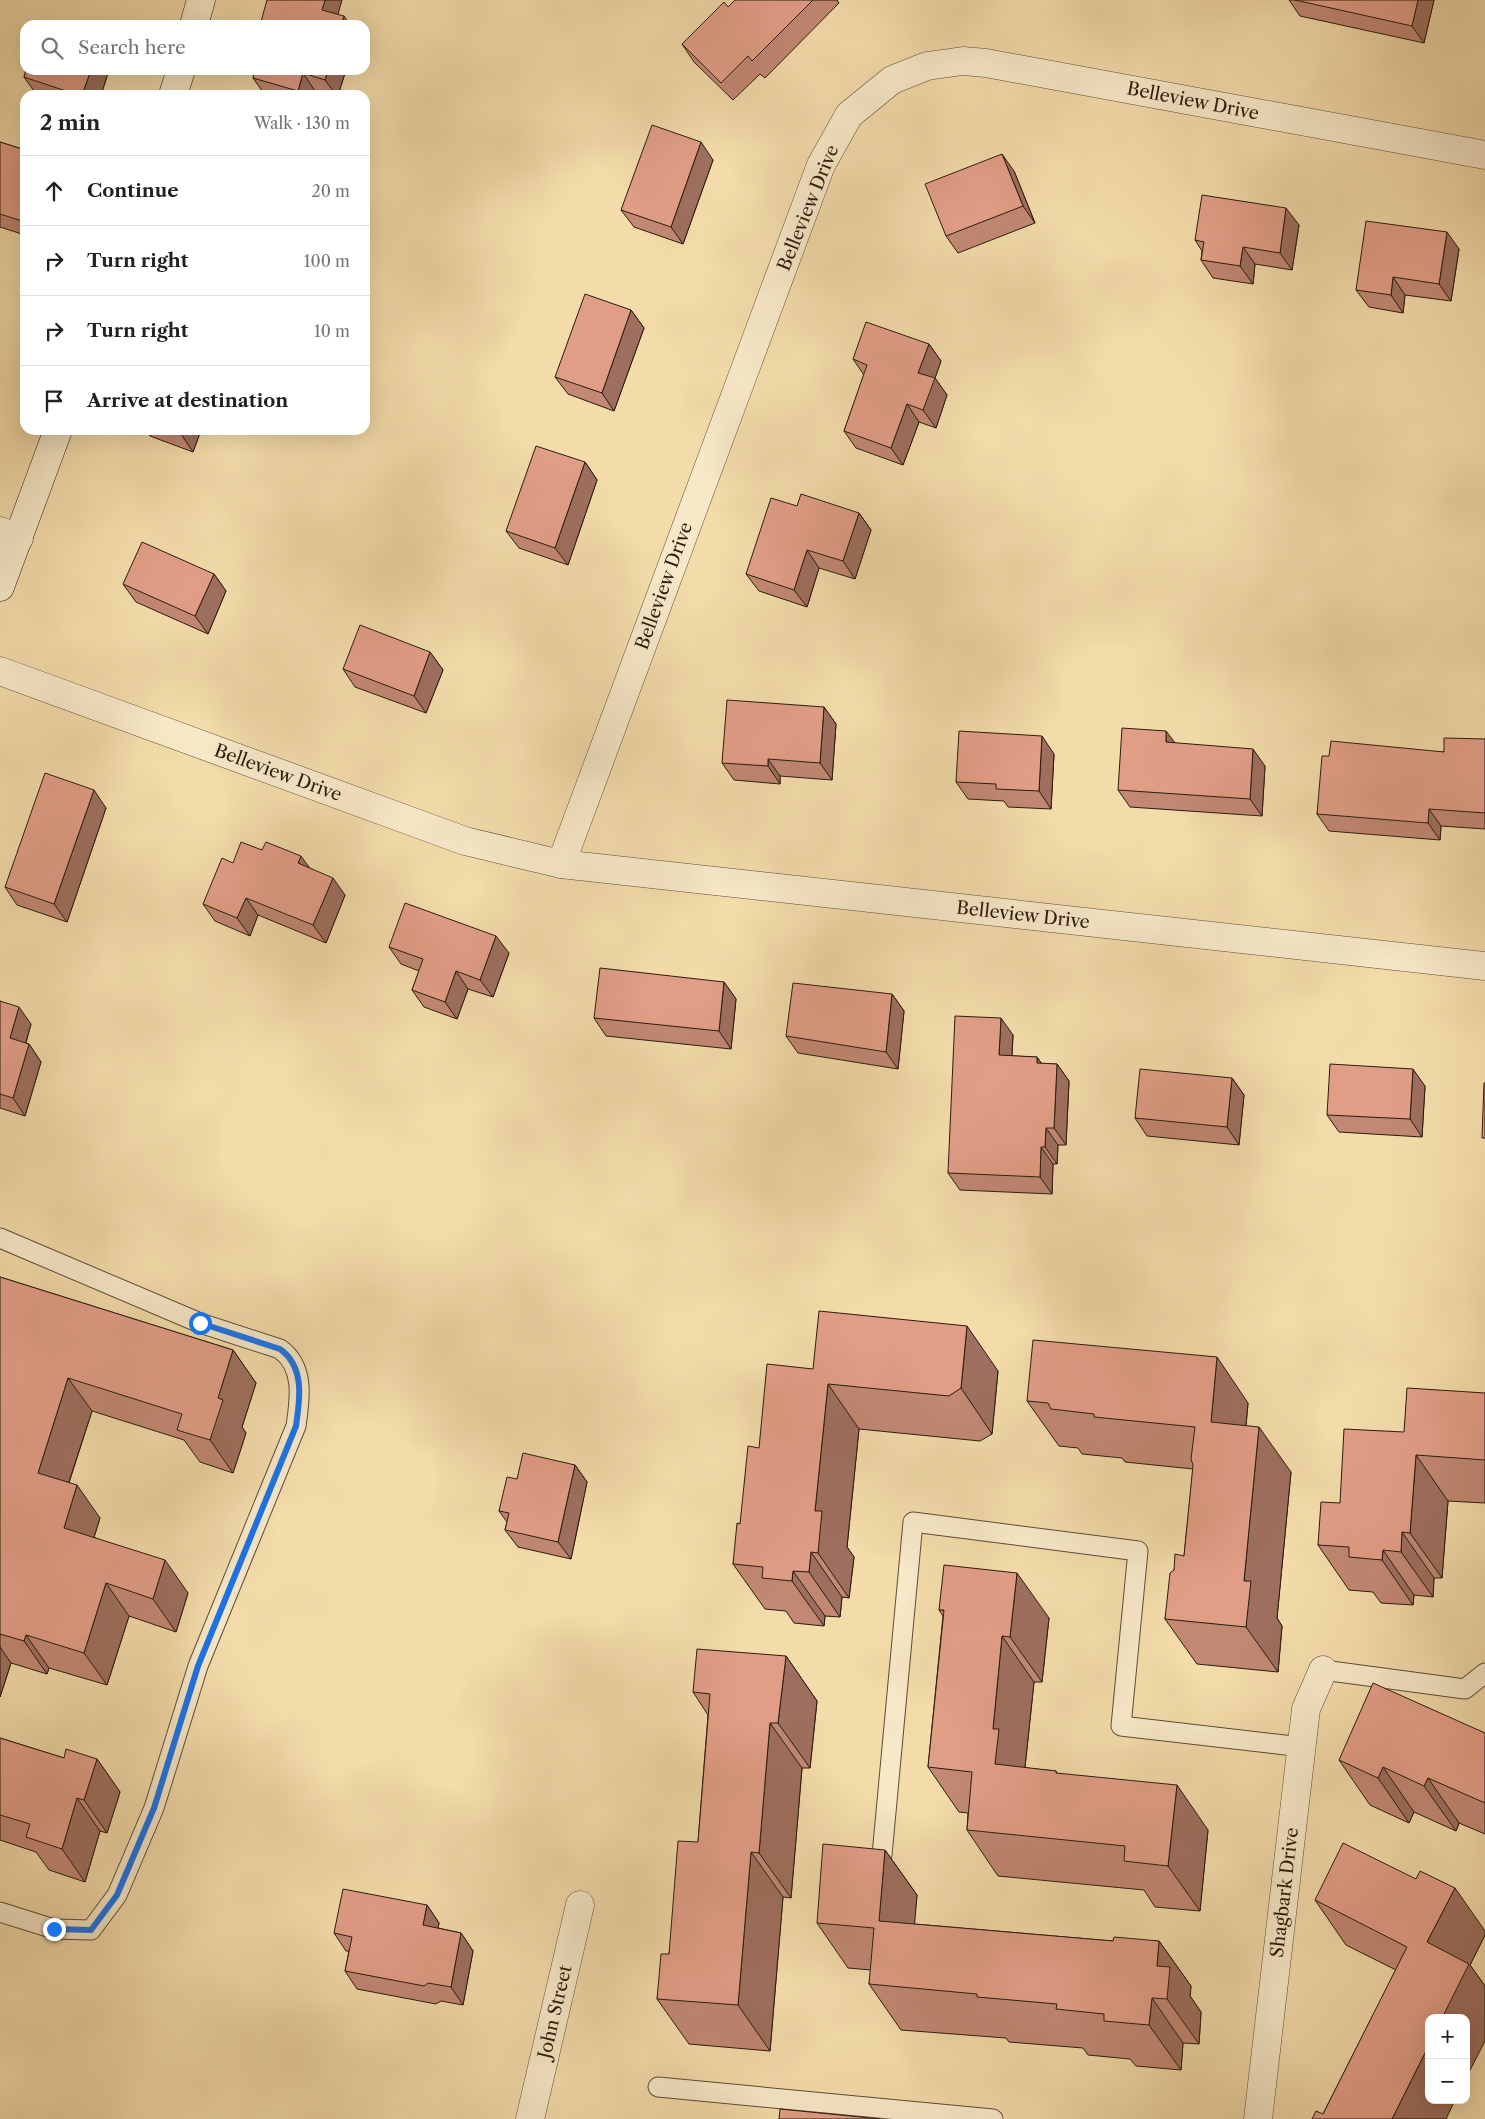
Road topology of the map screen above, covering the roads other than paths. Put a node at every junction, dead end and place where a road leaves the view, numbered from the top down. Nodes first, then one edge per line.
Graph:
1 (202, 0) edge
2 (196, 20) edge
3 (180, 75) edge
4 (175, 90) edge
5 (1485, 155) edge
6 (56, 435) edge
7 (10, 535) edge
8 (0, 587) edge
9 (0, 671) edge
10 (561, 864) junction
11 (1485, 966) edge
12 (0, 1238) edge
13 (1323, 1670) joint
14 (1485, 1673) edge
15 (1302, 1747) junction
16 (882, 1854) edge
17 (580, 1904) dead end
18 (0, 1912) edge
19 (658, 2087) dead end
20 (971, 2118) edge
21 (530, 2119) edge
22 (993, 2119) edge
23 (1258, 2119) edge

1 - 2 street
3 - 4 street
5 - 10 street, Belleview Drive
6 - 7 street
7 - 8 street
9 - 10 street, Belleview Drive
10 - 11 street, Belleview Drive
12 - 18 lane
13 - 14 lane
13 - 15 street, Shagbark Drive
15 - 16 lane
15 - 23 street, Shagbark Drive
17 - 21 street, John Street
19 - 20 lane
20 - 22 lane

